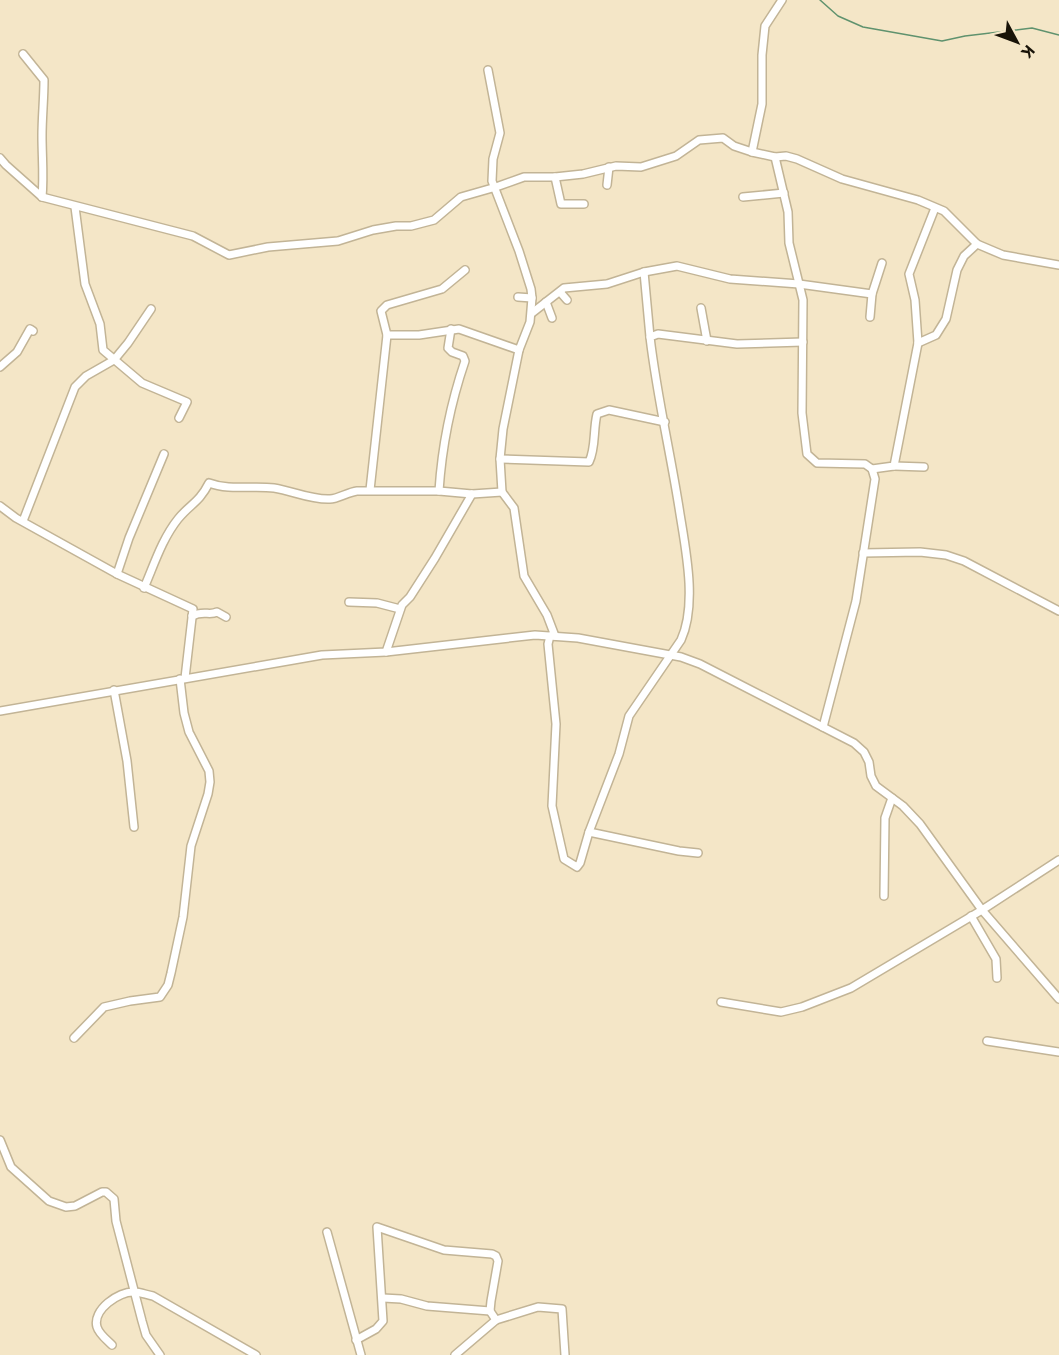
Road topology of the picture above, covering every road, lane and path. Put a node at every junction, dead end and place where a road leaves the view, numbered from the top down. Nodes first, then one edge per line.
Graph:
1 (782, 0) edge
2 (23, 54) dead end
3 (488, 70) dead end
4 (752, 152) junction
5 (775, 157) junction
6 (0, 158) edge
7 (609, 167) junction
8 (555, 177) junction
9 (842, 179) junction
10 (607, 185) dead end
11 (835, 185) dead end
12 (496, 187) junction
13 (784, 193) junction
14 (42, 197) junction
15 (744, 197) dead end
16 (584, 204) dead end
17 (75, 207) junction
18 (935, 208) junction
19 (977, 244) junction
20 (882, 263) dead end
21 (1059, 265) edge
22 (465, 270) dead end
23 (644, 272) junction
24 (799, 284) junction
25 (560, 292) junction
26 (872, 294) junction
27 (518, 297) dead end
28 (532, 298) junction
29 (567, 300) dead end
30 (546, 302) junction
31 (701, 308) dead end
32 (150, 309) dead end
33 (532, 313) junction
34 (870, 317) dead end
35 (552, 318) dead end
36 (451, 329) junction
37 (33, 331) dead end
38 (387, 335) junction
39 (650, 338) junction
40 (707, 341) junction
41 (803, 342) junction
42 (918, 343) junction
43 (519, 350) junction
44 (114, 360) junction
45 (0, 367) edge
46 (179, 418) dead end
47 (665, 422) junction
48 (164, 454) dead end
49 (500, 459) junction
50 (894, 466) junction
51 (924, 467) dead end
52 (872, 469) junction
53 (370, 490) junction
54 (439, 490) junction
55 (502, 492) junction
56 (472, 494) junction
57 (0, 506) edge
58 (23, 521) junction
59 (863, 553) junction
60 (117, 574) junction
61 (144, 588) junction
62 (349, 602) dead end
63 (400, 609) junction
64 (1059, 611) edge
65 (192, 616) junction
66 (226, 617) dead end
67 (552, 636) junction
68 (386, 652) junction
69 (670, 655) junction
70 (183, 678) junction
71 (114, 690) junction
72 (0, 711) edge
73 (823, 727) junction
74 (892, 798) junction
75 (134, 827) dead end
76 (589, 832) junction
77 (698, 852) dead end
78 (1059, 860) edge
79 (884, 896) dead end
80 (982, 910) junction
81 (971, 916) junction
82 (997, 978) dead end
83 (1059, 999) edge
84 (721, 1002) dead end
85 (74, 1038) dead end
86 (987, 1041) dead end
87 (1059, 1052) edge
88 (0, 1140) edge
89 (327, 1232) dead end
90 (134, 1292) junction
91 (383, 1298) junction
92 (490, 1311) junction
93 (496, 1320) junction
94 (356, 1340) junction
95 (112, 1345) dead end
96 (160, 1355) edge
97 (256, 1355) edge
98 (361, 1355) edge
99 (455, 1355) edge
100 (565, 1355) edge

1 - 4 street
2 - 14 street
3 - 12 street
4 - 5 street
4 - 7 street
5 - 9 street
5 - 13 street
6 - 14 street
7 - 8 street
7 - 10 street
8 - 12 street
8 - 16 street
9 - 11 street
9 - 18 street
12 - 17 street
12 - 28 street
13 - 15 street
13 - 24 street
14 - 17 street
17 - 44 street
18 - 19 street
18 - 42 street
19 - 21 street
19 - 42 street
20 - 26 street
22 - 38 street
23 - 24 street
23 - 25 street
23 - 39 street
24 - 26 street
24 - 41 street
25 - 29 street
25 - 30 street
26 - 34 street
27 - 28 street
28 - 33 street
30 - 33 street
30 - 35 street
31 - 40 street
32 - 44 street
33 - 43 street
36 - 38 street
36 - 43 street
36 - 54 street
37 - 45 street
38 - 53 street
39 - 40 street
39 - 47 street
40 - 41 street
41 - 52 street
42 - 50 street
43 - 49 street
44 - 46 street
44 - 58 street
47 - 49 street
47 - 69 street
48 - 60 street
49 - 55 street
50 - 51 street
50 - 52 street
52 - 59 street
53 - 54 street
53 - 61 street
54 - 56 street
55 - 56 street
55 - 67 street
56 - 63 street
57 - 58 street
58 - 60 street
59 - 64 street
59 - 73 street
60 - 61 street
61 - 65 street
62 - 63 street
63 - 68 street
65 - 66 street
65 - 70 street
67 - 68 street
67 - 69 street
67 - 76 street
68 - 70 street
69 - 73 street
69 - 76 street
70 - 71 street
70 - 85 street
71 - 72 street
71 - 75 street
73 - 74 street
74 - 79 street
74 - 80 street
76 - 77 street
78 - 80 street
80 - 81 street
80 - 83 street
81 - 82 street
81 - 84 street
86 - 87 street
88 - 90 street
89 - 94 street
90 - 95 street
90 - 96 street
90 - 97 street
91 - 92 street
91 - 92 street
91 - 94 street
92 - 93 street
93 - 99 street
93 - 100 street
94 - 98 street

